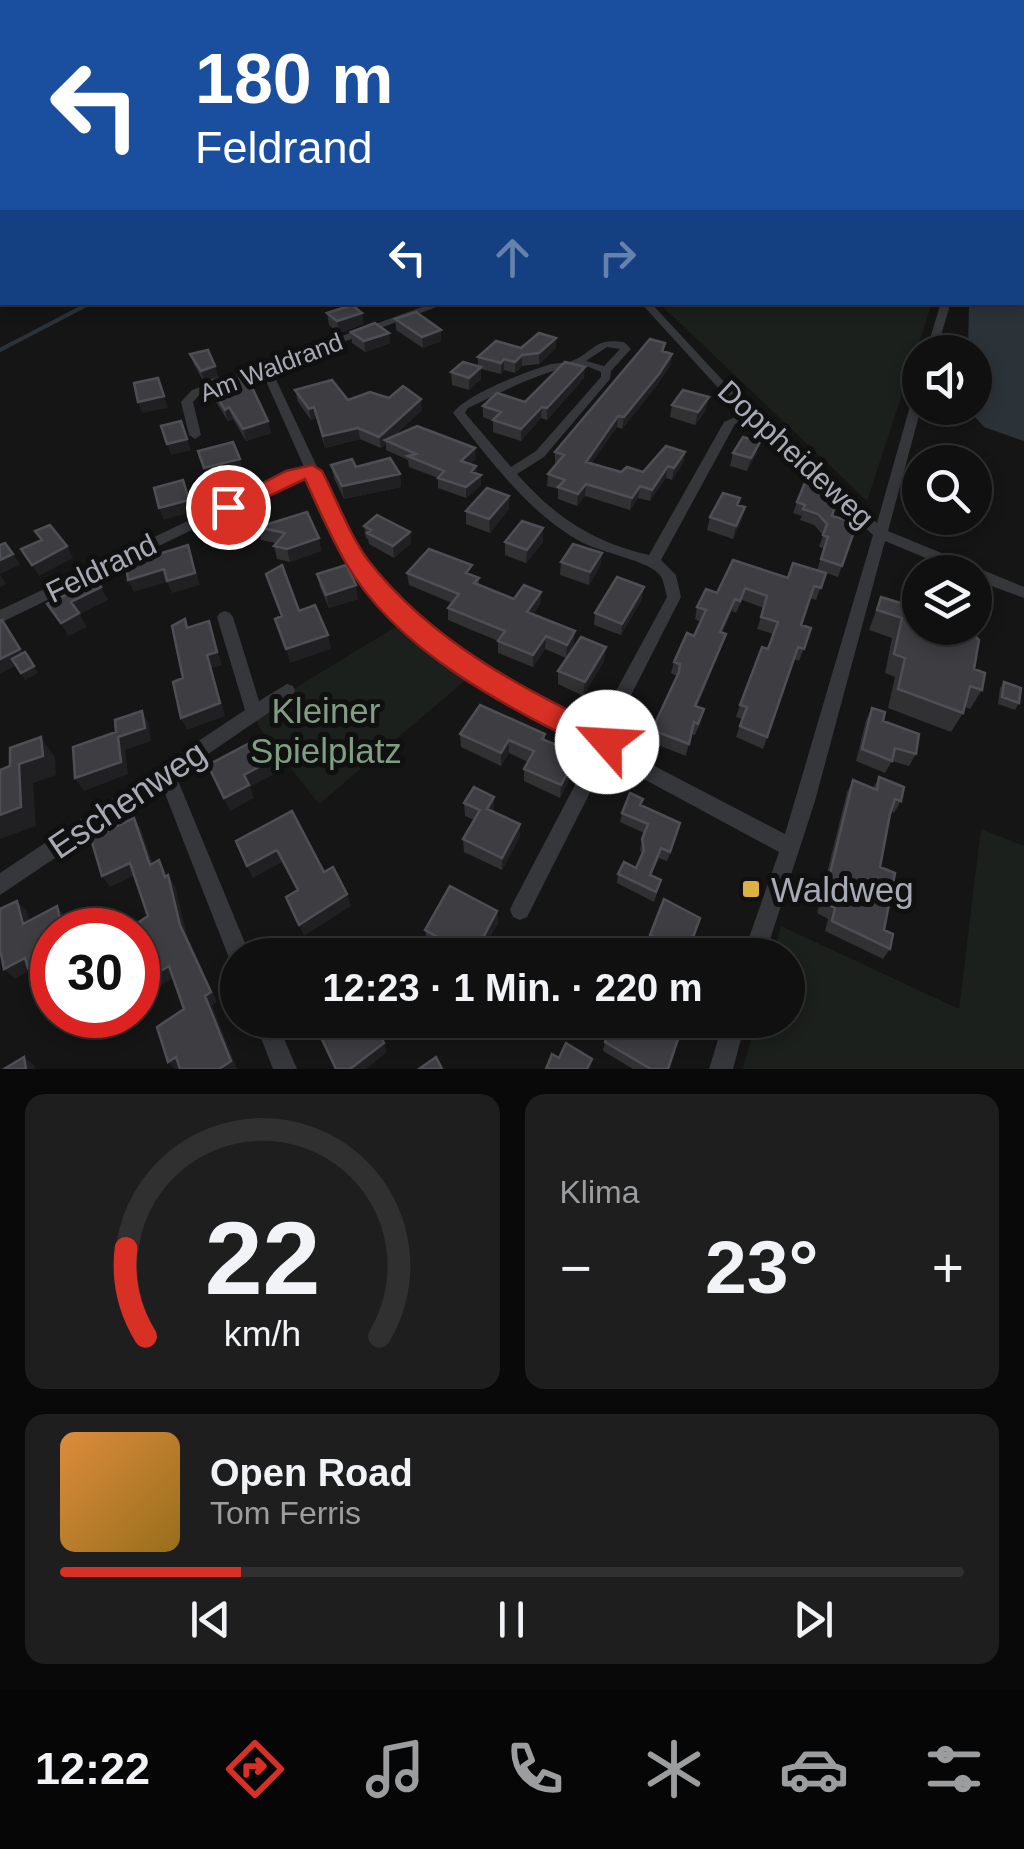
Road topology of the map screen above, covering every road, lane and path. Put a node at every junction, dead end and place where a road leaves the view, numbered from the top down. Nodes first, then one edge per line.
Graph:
1 (438, 305) edge
2 (647, 305) edge
3 (945, 305) edge
4 (936, 335) edge
5 (580, 360) junction
6 (264, 368) junction
7 (606, 370) junction
8 (749, 416) junction
9 (911, 425) edge
10 (195, 435) dead end
11 (312, 471) junction
12 (510, 474) junction
13 (880, 532) junction
14 (932, 555) edge
15 (653, 561) junction
16 (992, 581) edge
17 (1024, 594) edge
18 (224, 617) dead end
19 (0, 618) edge
20 (287, 691) dead end
21 (254, 713) junction
22 (607, 742) junction
23 (166, 773) junction
24 (788, 846) junction
25 (0, 885) edge
26 (520, 910) dead end
27 (232, 938) edge
28 (759, 938) edge
29 (272, 1038) edge
30 (730, 1038) edge
31 (285, 1069) edge
32 (721, 1069) edge

1 - 6 street, Am Waldrand
2 - 8 street, Doppheideweg
3 - 4 street
5 - 7 street
5 - 7 street
5 - 12 street
6 - 10 street, Am Waldrand
6 - 11 street
7 - 12 street
8 - 13 street, Doppheideweg
8 - 15 street
9 - 13 street
11 - 19 street, Feldrand
11 - 22 street
12 - 15 street
13 - 14 street, Doppheideweg
13 - 24 street
15 - 22 street
16 - 17 street, Doppheideweg
18 - 21 street
20 - 21 street, Eschenweg
21 - 23 street, Eschenweg
22 - 24 street
22 - 26 street
23 - 25 street, Eschenweg
23 - 27 street
24 - 28 street
29 - 31 street
30 - 32 street

